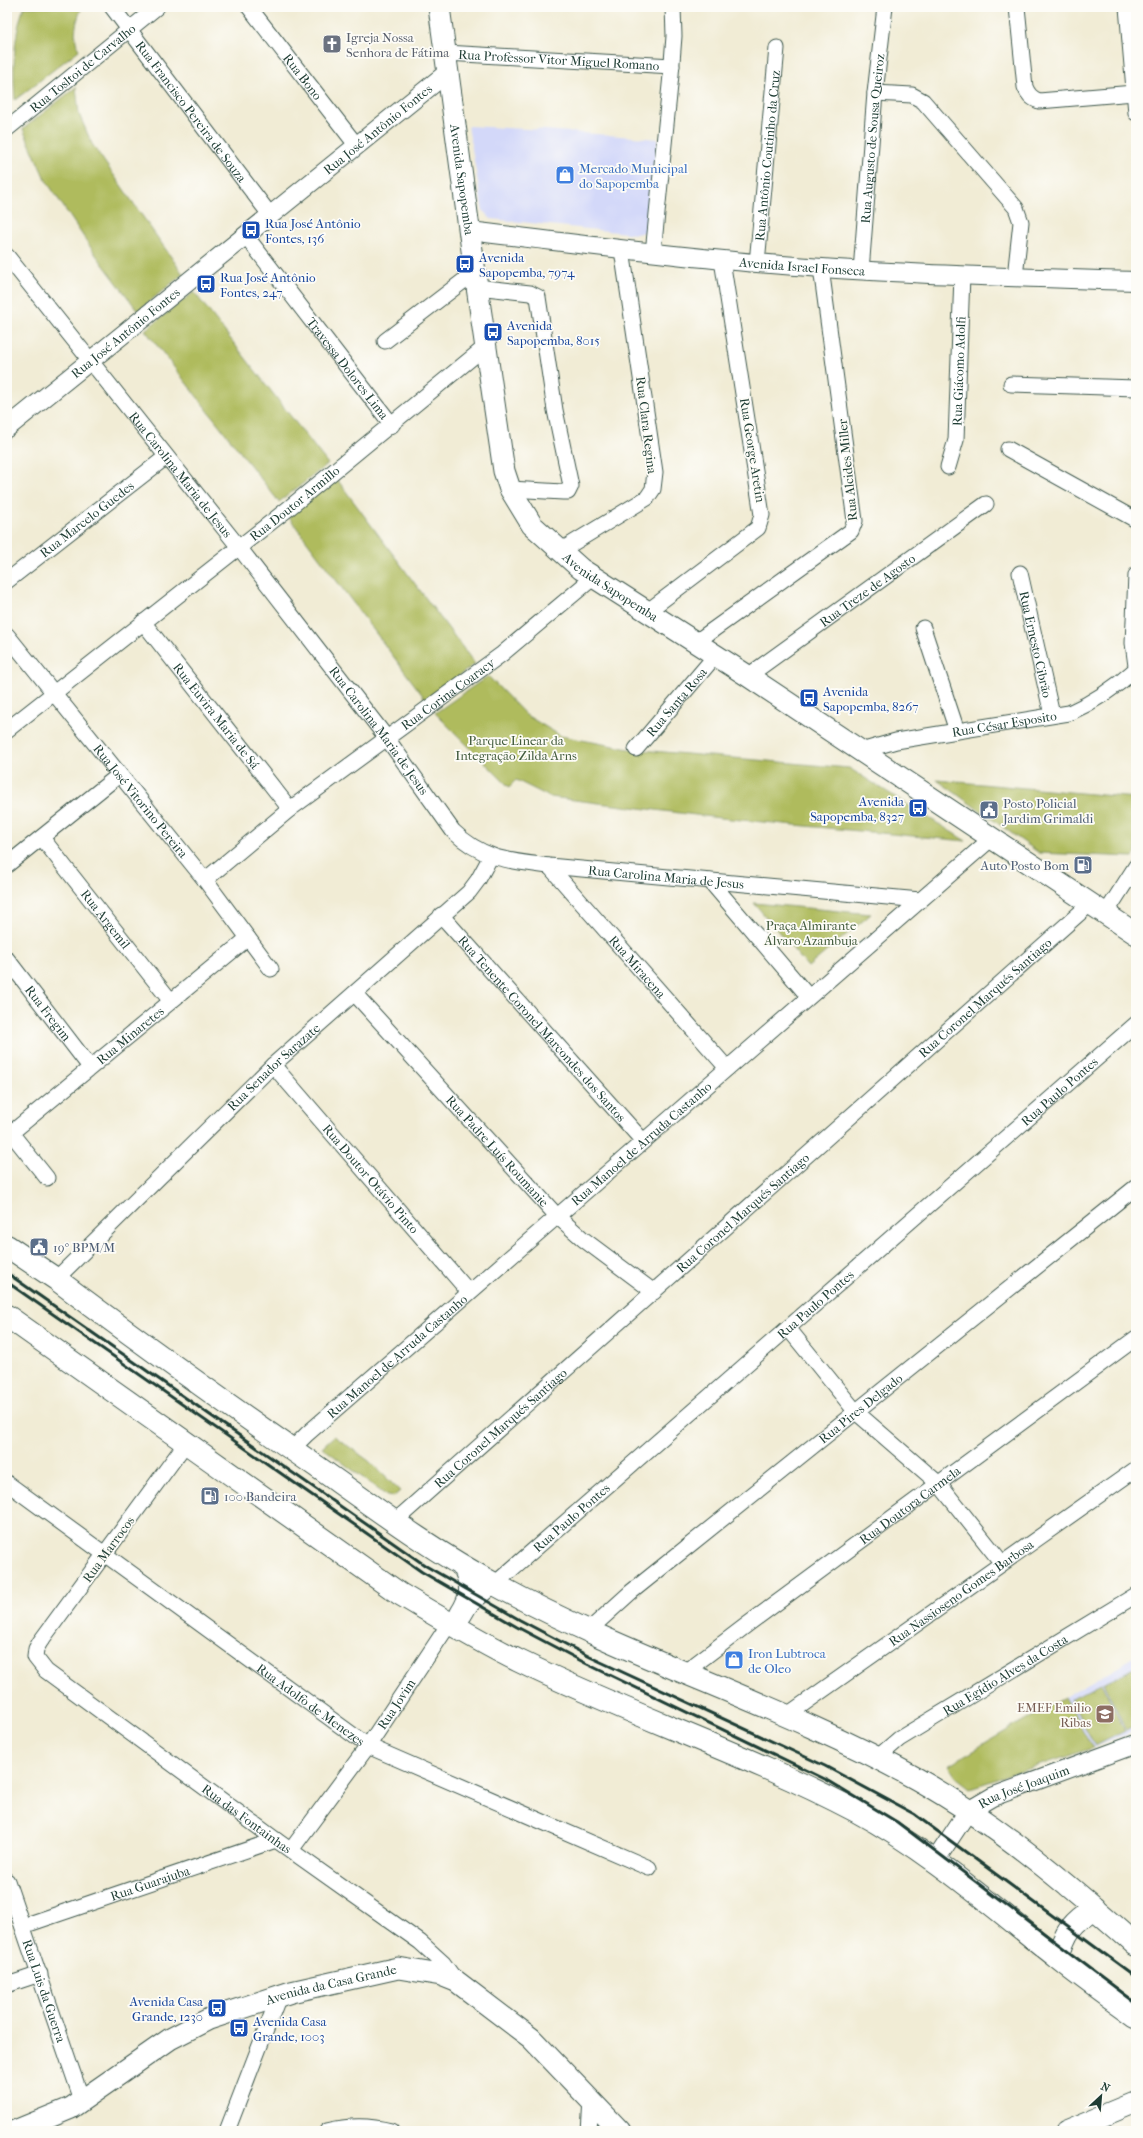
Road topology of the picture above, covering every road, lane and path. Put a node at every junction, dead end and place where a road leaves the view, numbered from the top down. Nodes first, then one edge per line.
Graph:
1 (112, 7) edge
2 (157, 7) edge
3 (249, 7) edge
4 (440, 7) edge
5 (672, 7) edge
6 (885, 7) edge
7 (1017, 7) edge
8 (1127, 7) edge
9 (128, 30) junction
10 (777, 48) dead end
11 (447, 63) junction
12 (672, 66) junction
13 (875, 93) junction
14 (1134, 93) junction
15 (1136, 112) edge
16 (7, 129) edge
17 (357, 146) junction
18 (271, 216) junction
19 (469, 231) junction
20 (246, 236) junction
21 (622, 250) junction
22 (653, 253) junction
23 (722, 260) junction
24 (757, 263) junction
25 (9, 264) edge
26 (821, 268) junction
27 (861, 271) junction
28 (962, 275) junction
29 (1015, 276) junction
30 (476, 279) junction
31 (1136, 281) edge
32 (385, 341) dead end
33 (485, 347) junction
34 (91, 360) junction
35 (1011, 384) dead end
36 (1136, 388) edge
37 (392, 425) junction
38 (7, 428) edge
39 (1008, 449) dead end
40 (166, 456) junction
41 (948, 467) dead end
42 (510, 489) junction
43 (986, 504) dead end
44 (1136, 520) edge
45 (238, 546) junction
46 (560, 551) junction
47 (1020, 573) dead end
48 (1136, 575) edge
49 (594, 577) junction
50 (7, 581) edge
51 (648, 610) junction
52 (143, 622) junction
53 (923, 628) dead end
54 (7, 635) edge
55 (696, 642) junction
56 (716, 655) junction
57 (1136, 666) edge
58 (1136, 669) edge
59 (748, 676) junction
60 (53, 692) junction
61 (1052, 715) junction
62 (7, 730) edge
63 (957, 731) junction
64 (386, 737) junction
65 (636, 749) dead end
66 (861, 751) junction
67 (119, 775) junction
68 (290, 809) junction
69 (42, 838) junction
70 (992, 838) junction
71 (491, 856) junction
72 (7, 865) edge
73 (549, 866) junction
74 (1136, 866) edge
75 (205, 880) junction
76 (710, 881) junction
77 (920, 900) junction
78 (1098, 908) junction
79 (441, 915) junction
80 (1136, 934) edge
81 (248, 938) junction
82 (7, 959) edge
83 (271, 969) dead end
84 (355, 994) junction
85 (808, 996) junction
86 (170, 1000) junction
87 (1136, 1024) edge
88 (273, 1065) junction
89 (90, 1067) junction
90 (727, 1068) junction
91 (9, 1130) edge
92 (643, 1141) junction
93 (47, 1178) dead end
94 (1136, 1187) edge
95 (557, 1216) junction
96 (7, 1246) edge
97 (56, 1279) junction
98 (469, 1292) junction
99 (654, 1292) junction
100 (7, 1316) edge
101 (788, 1328) junction
102 (1136, 1338) edge
103 (856, 1412) junction
104 (186, 1443) junction
105 (292, 1450) junction
106 (1136, 1469) edge
107 (7, 1482) edge
108 (939, 1484) junction
109 (394, 1522) junction
110 (105, 1553) junction
111 (1002, 1563) junction
112 (464, 1567) junction
113 (495, 1585) junction
114 (1136, 1595) edge
115 (455, 1619) junction
116 (588, 1631) junction
117 (35, 1657) joint
118 (685, 1672) junction
119 (786, 1716) junction
120 (1136, 1744) edge
121 (368, 1746) junction
122 (877, 1758) junction
123 (968, 1811) junction
124 (276, 1840) junction
125 (291, 1850) junction
126 (935, 1861) junction
127 (649, 1868) dead end
128 (7, 1881) edge
129 (1095, 1908) junction
130 (23, 1926) junction
131 (1136, 1945) edge
132 (1058, 1958) junction
133 (40, 1974) junction
134 (456, 1981) junction
135 (7, 1986) edge
136 (279, 1996) junction
137 (1136, 2016) edge
138 (591, 2099) junction
139 (82, 2100) junction
140 (1136, 2102) edge
141 (15, 2131) edge
142 (227, 2131) edge
143 (326, 2131) edge
144 (391, 2131) edge
145 (588, 2131) edge
146 (620, 2131) edge
147 (1066, 2131) edge

1 - 9 street, Rua Francisco Pereira de Souza
2 - 9 street, Rua Tosltoi de Carvalho
3 - 17 street, Rua Bono
4 - 11 main road, Avenida Sapopemba
5 - 12 street
6 - 13 street, Rua Augusto de Sousa Queiroz
7 - 14 street
8 - 14 street
9 - 16 street, Rua Tosltoi de Carvalho
9 - 18 street, Rua Francisco Pereira de Souza
10 - 24 street, Rua Antônio Coutinho da Cruz
11 - 12 street, Rua Professor Vitor Miguel Romano
11 - 17 street, Rua José Antônio Fontes
11 - 19 main road, Avenida Sapopemba
12 - 22 street
13 - 27 street, Rua Augusto de Sousa Queiroz
13 - 29 street
14 - 15 street
17 - 18 street, Rua José Antônio Fontes
18 - 20 street, Rua José Antônio Fontes
19 - 21 street, Avenida Israel Fonseca
19 - 30 main road, Avenida Sapopemba
20 - 34 street, Rua José Antônio Fontes
20 - 37 street, Travessa Dolores Lima
21 - 22 street, Avenida Israel Fonseca
21 - 46 street, Rua Clara Regina
22 - 23 street, Avenida Israel Fonseca
23 - 24 street, Avenida Israel Fonseca
23 - 51 street, Rua George Aretin
24 - 26 street, Avenida Israel Fonseca
25 - 34 street, Rua Carolina Maria de Jesus
26 - 27 street, Avenida Israel Fonseca
26 - 55 street, Rua Alcides Miller
27 - 28 street, Avenida Israel Fonseca
28 - 29 street, Avenida Israel Fonseca
28 - 41 street, Rua Giácomo Adolfi
29 - 31 street, Avenida Israel Fonseca
30 - 32 street
30 - 33 main road, Avenida Sapopemba
30 - 42 street
33 - 37 street, Rua Doutor Armillo
33 - 42 main road, Avenida Sapopemba
34 - 38 street, Rua José Antônio Fontes
34 - 40 street, Rua Carolina Maria de Jesus
35 - 36 street
37 - 45 street, Rua Doutor Armillo
39 - 44 street
40 - 45 street, Rua Carolina Maria de Jesus
40 - 50 street, Rua Marcelo Guedes
42 - 46 main road, Avenida Sapopemba
43 - 59 street, Rua Treze de Agosto
45 - 52 street, Rua Doutor Armillo
45 - 64 street, Rua Carolina Maria de Jesus
46 - 49 main road, Avenida Sapopemba
47 - 61 street, Rua Ernesto Cibrão
48 - 57 street
49 - 51 main road, Avenida Sapopemba
49 - 64 street, Rua Corina Coaracy
51 - 55 main road, Avenida Sapopemba
52 - 60 street, Rua Doutor Armillo
52 - 68 street, Rua Euvira Maria de Sá
53 - 63 street
54 - 60 street, Rua José Vitorino Pereira
55 - 56 main road, Avenida Sapopemba
56 - 59 main road, Avenida Sapopemba
56 - 65 street, Rua Santa Rosa
58 - 61 street, Rua César Esposito
59 - 66 main road, Avenida Sapopemba
60 - 62 street, Rua Doutor Armillo
60 - 67 street, Rua José Vitorino Pereira
61 - 63 street, Rua César Esposito
63 - 66 street, Rua César Esposito
64 - 68 street, Rua Corina Coaracy
64 - 71 street, Rua Carolina Maria de Jesus
66 - 70 main road, Avenida Sapopemba
67 - 69 street
67 - 75 street, Rua José Vitorino Pereira
68 - 75 street, Rua Corina Coaracy
69 - 72 street
69 - 86 street, Rua Argemil
70 - 77 street, Rua Manoel de Arruda Castanho
70 - 78 main road, Avenida Sapopemba
71 - 73 street, Rua Carolina Maria de Jesus
71 - 79 street, Rua Senador Sarazate
73 - 76 street, Rua Carolina Maria de Jesus
73 - 90 street, Rua Miracena
74 - 78 street, Rua Coronel Marqués Santiago
75 - 81 street, Rua José Vitorino Pereira
76 - 77 street, Rua Carolina Maria de Jesus
76 - 85 street
77 - 85 street, Rua Manoel de Arruda Castanho
78 - 80 main road, Avenida Sapopemba
78 - 99 street, Rua Coronel Marqués Santiago
79 - 84 street, Rua Senador Sarazate
79 - 92 street, Rua Tenente Coronel Marcondes dos Santos
81 - 83 street, Rua José Vitorino Pereira
81 - 86 street, Rua Minaretes
82 - 89 street, Rua Fregim
84 - 88 street, Rua Senador Sarazate
84 - 95 street, Rua Padre Luís Roumanie
85 - 90 street, Rua Manoel de Arruda Castanho
86 - 89 street, Rua Minaretes
87 - 101 street, Rua Paulo Pontes
88 - 97 street, Rua Senador Sarazate
88 - 98 street, Rua Doutor Otávio Pinto
89 - 91 street, Rua Minaretes
90 - 92 street, Rua Manoel de Arruda Castanho
91 - 93 street
92 - 95 street, Rua Manoel de Arruda Castanho
94 - 103 street, Rua Pires Delgado
95 - 98 street, Rua Manoel de Arruda Castanho
95 - 99 street, Rua Padre Luís Roumanie
96 - 97 main road
97 - 105 main road
98 - 105 street, Rua Manoel de Arruda Castanho
99 - 109 street, Rua Coronel Marqués Santiago
100 - 104 main road
101 - 103 street
101 - 113 street, Rua Paulo Pontes
102 - 108 street, Rua Doutora Carmela
103 - 108 street
103 - 116 street, Rua Pires Delgado
104 - 110 street, Rua Marrocos
104 - 115 main road
105 - 109 main road
106 - 111 street, Rua Nassioseno Gomes Barbosa
107 - 110 street, Rua Adolfo de Menezes
108 - 111 street
108 - 118 street, Rua Doutora Carmela
109 - 112 main road
110 - 117 street, Rua Marrocos
110 - 121 street, Rua Adolfo de Menezes
111 - 119 street, Rua Nassioseno Gomes Barbosa
112 - 113 main road
112 - 115 main road
113 - 115 street, Rua Jovim
113 - 116 main road
114 - 122 street, Rua Egídio Alves da Costa
115 - 121 street, Rua Jovim
115 - 126 main road
116 - 118 main road
117 - 124 street, Rua das Fontainhas
118 - 119 main road
119 - 122 main road
120 - 123 street, Rua José Joaquim
121 - 125 street, Rua Jovim
121 - 127 street, Rua Adolfo de Menezes
122 - 123 main road
123 - 126 street, Rua José Joaquim
123 - 129 main road
124 - 125 street, Rua das Fontainhas
124 - 130 street, Rua Guarajuba
125 - 134 street, Rua das Fontainhas
126 - 132 main road
128 - 130 street, Rua Luis da Guerra
129 - 131 main road
129 - 132 main road
130 - 133 street, Rua Luis da Guerra
132 - 137 main road
133 - 135 street
133 - 139 street, Rua Luis da Guerra
134 - 136 main road, Avenida da Casa Grande
134 - 138 main road, Avenida da Casa Grande
136 - 139 main road, Avenida da Casa Grande
136 - 142 street
138 - 145 street
138 - 146 main road, Avenida da Casa Grande
139 - 141 main road, Avenida da Casa Grande
140 - 147 main road
143 - 144 street

